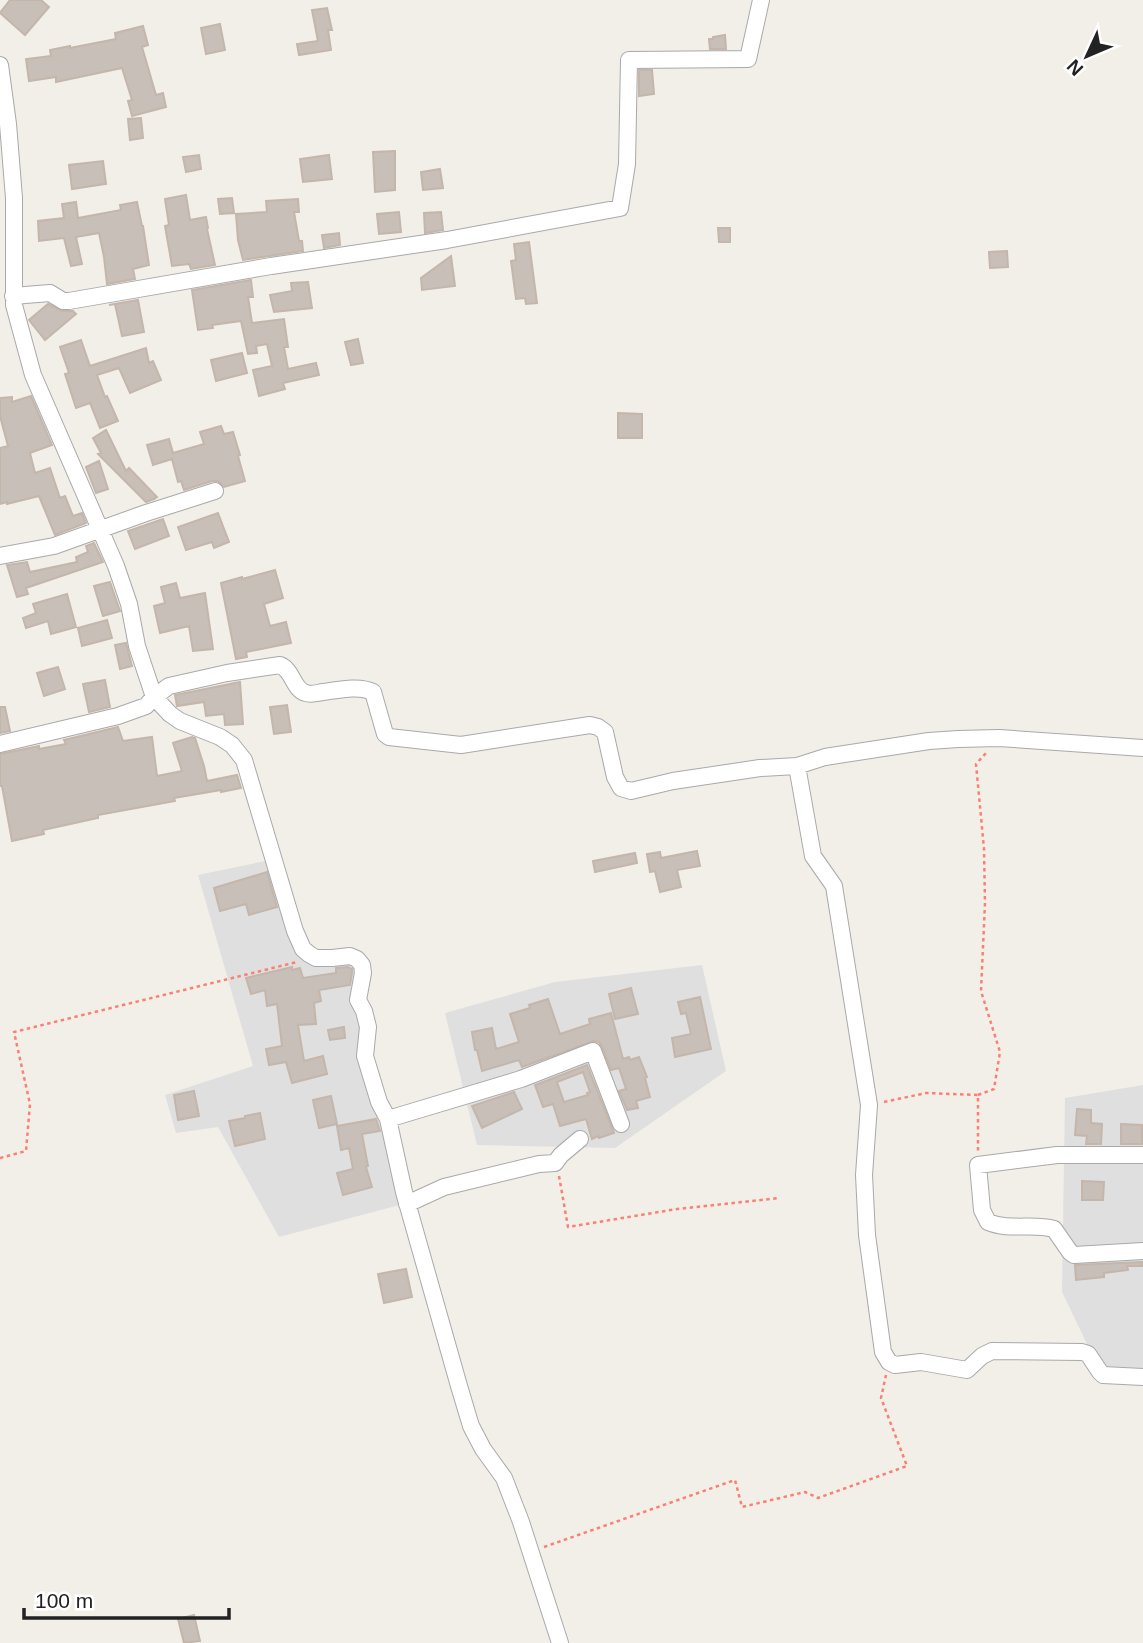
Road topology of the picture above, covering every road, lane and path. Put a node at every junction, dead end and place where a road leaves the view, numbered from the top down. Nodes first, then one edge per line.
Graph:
1 (761, 0) edge
2 (0, 65) edge
3 (13, 296) junction
4 (215, 491) dead end
5 (100, 530) junction
6 (0, 556) edge
7 (154, 697) junction
8 (999, 738) junction
9 (0, 744) edge
10 (1143, 748) edge
11 (797, 766) junction
12 (309, 954) junction
13 (978, 1095) junction
14 (869, 1105) junction
15 (388, 1119) junction
16 (621, 1124) dead end
17 (580, 1139) dead end
18 (1143, 1155) edge
19 (0, 1158) edge
20 (555, 1163) junction
21 (978, 1165) junction
22 (780, 1198) dead end
23 (407, 1204) junction
24 (1143, 1251) edge
25 (889, 1362) junction
26 (1143, 1377) edge
27 (531, 1551) junction
28 (559, 1643) edge

1 - 3 street
2 - 3 street
3 - 5 street
4 - 5 street
5 - 6 street
5 - 7 street
7 - 9 street
7 - 11 street
7 - 12 street
8 - 10 street
8 - 11 street
8 - 13 path
11 - 14 street
12 - 15 street
12 - 19 path
13 - 14 path
13 - 21 path
14 - 25 street
15 - 16 street
15 - 23 street
17 - 20 street
18 - 21 street
20 - 22 path
20 - 23 street
21 - 24 street
23 - 27 street
25 - 26 street
25 - 27 path
27 - 28 street

